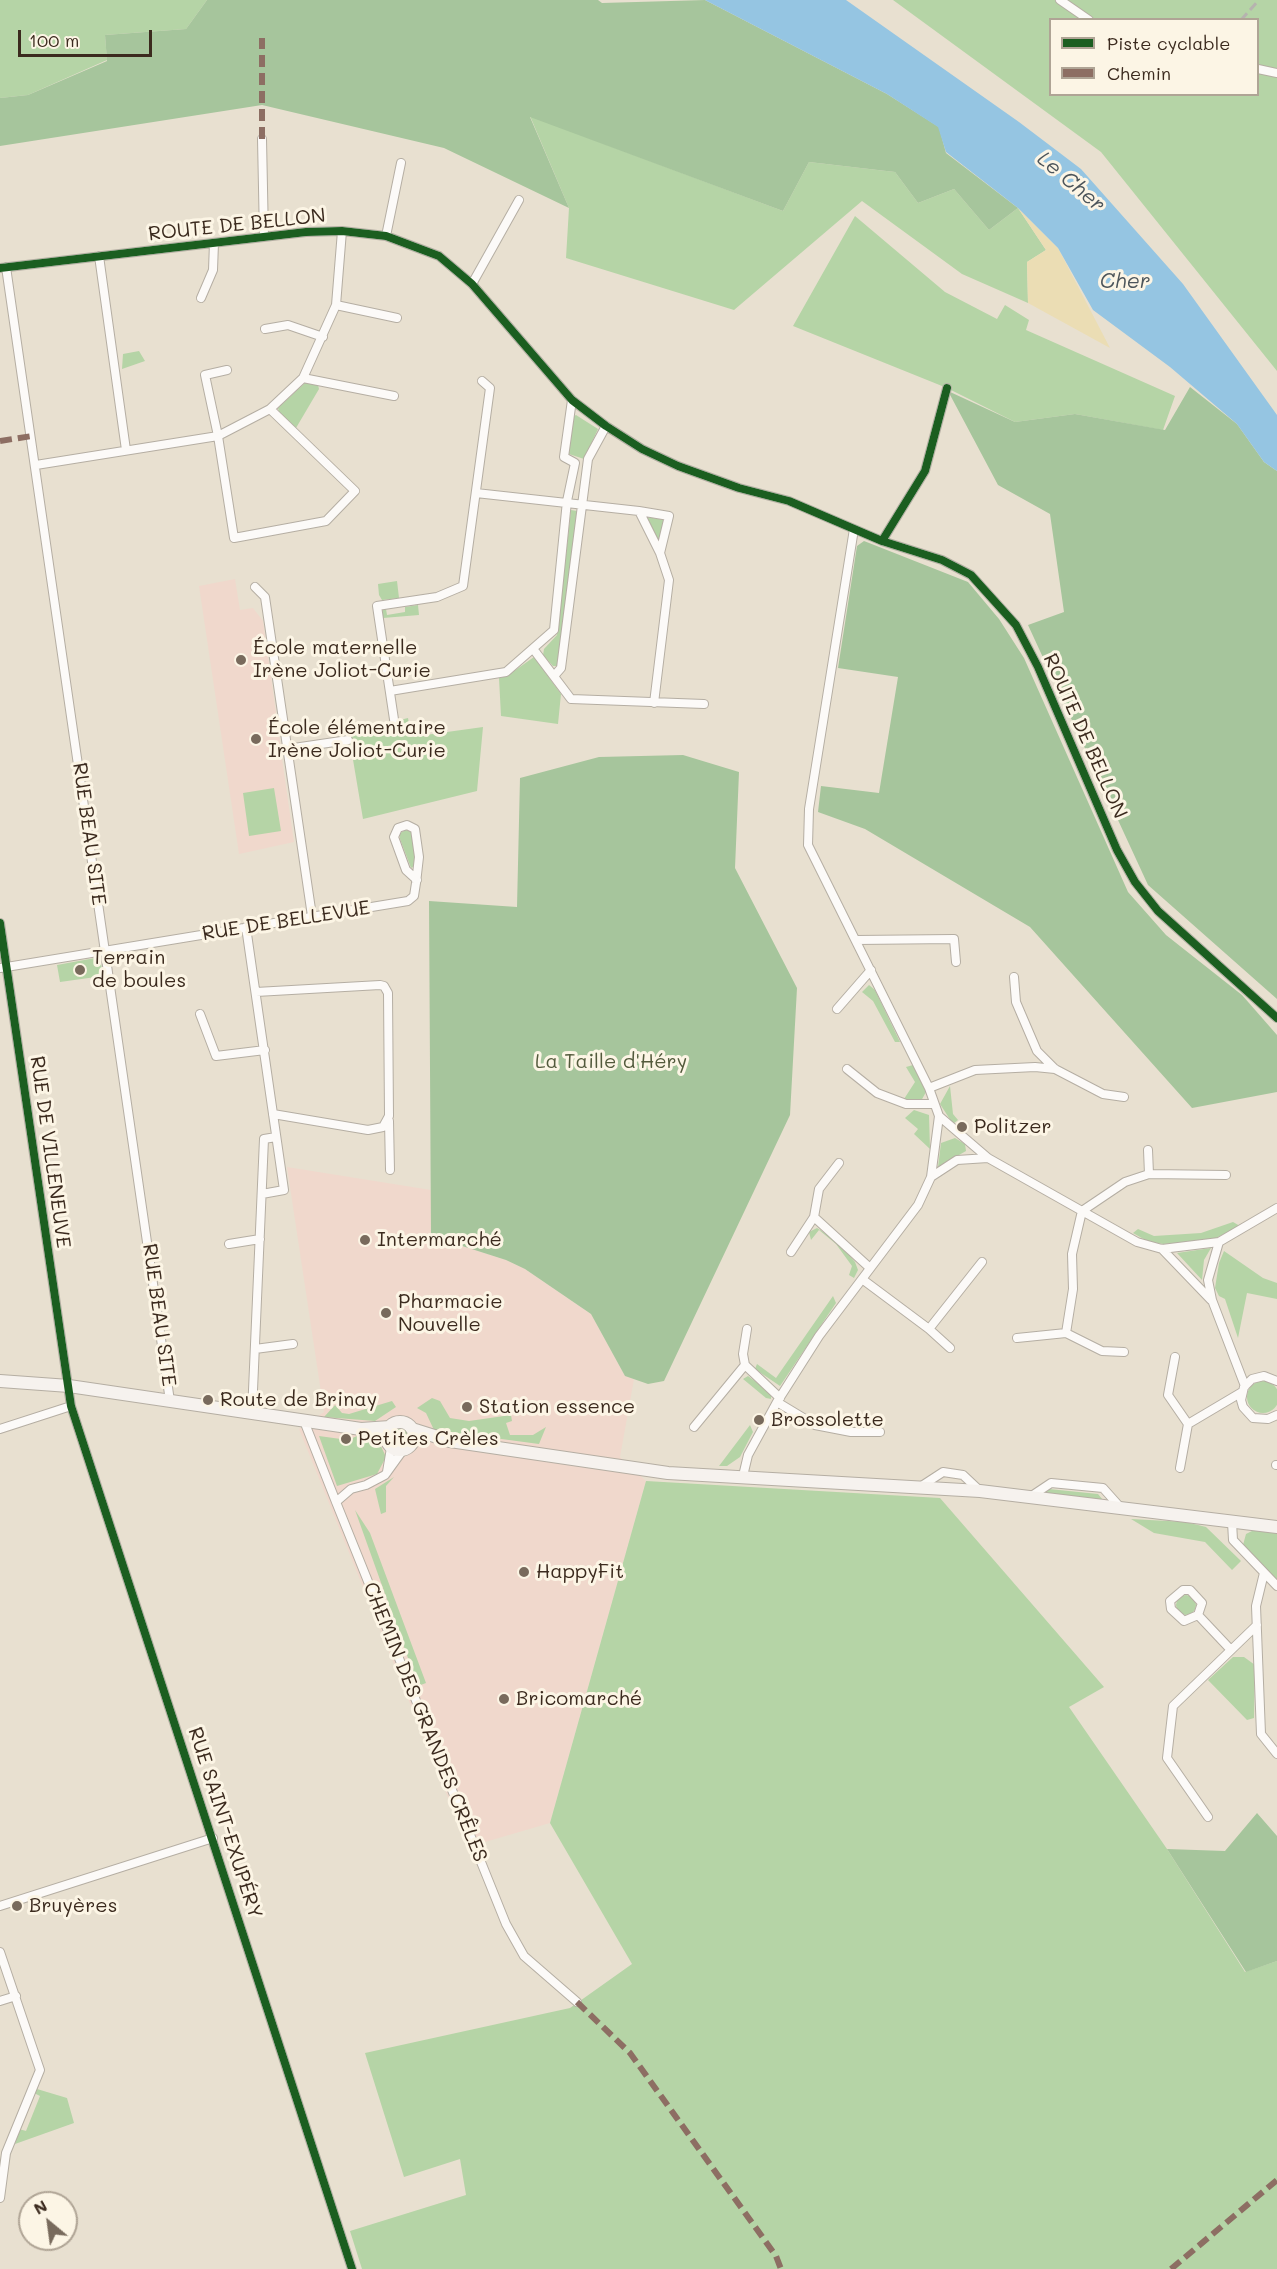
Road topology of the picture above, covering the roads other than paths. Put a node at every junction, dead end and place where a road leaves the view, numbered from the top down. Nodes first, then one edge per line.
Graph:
1 (1060, 0) edge
2 (1086, 18) edge
3 (1259, 69) edge
4 (1277, 73) edge
5 (262, 139) dead end
6 (401, 163) dead end
7 (519, 200) dead end
8 (342, 231) junction
9 (386, 236) junction
10 (264, 237) junction
11 (214, 243) junction
12 (99, 256) junction
13 (3, 268) edge
14 (472, 284) junction
15 (201, 298) dead end
16 (336, 305) junction
17 (397, 318) dead end
18 (265, 329) dead end
19 (323, 337) junction
20 (227, 370) dead end
21 (303, 378) junction
22 (482, 381) dead end
23 (947, 388) dead end
24 (394, 396) dead end
25 (572, 400) junction
26 (270, 410) junction
27 (606, 426) junction
28 (218, 436) junction
29 (126, 450) junction
30 (576, 463) junction
31 (36, 465) junction
32 (587, 465) junction
33 (476, 493) junction
34 (567, 501) junction
35 (581, 505) junction
36 (639, 511) junction
37 (854, 529) junction
38 (882, 541) junction
39 (660, 553) junction
40 (255, 587) dead end
41 (534, 650) junction
42 (554, 676) junction
43 (390, 691) junction
44 (654, 703) junction
45 (704, 704) dead end
46 (395, 726) dead end
47 (348, 740) dead end
48 (287, 749) junction
49 (417, 880) junction
50 (312, 916) junction
51 (0, 923) edge
52 (246, 927) junction
53 (856, 940) junction
54 (106, 950) junction
55 (956, 962) dead end
56 (3, 967) edge
57 (871, 970) junction
58 (1014, 977) dead end
59 (1234, 978) junction
60 (256, 992) junction
61 (837, 1008) dead end
62 (1277, 1011) edge
63 (200, 1014) dead end
64 (1277, 1018) edge
65 (265, 1050) junction
66 (1037, 1051) junction
67 (1035, 1067) junction
68 (847, 1069) dead end
69 (1055, 1069) junction
70 (929, 1088) junction
71 (1124, 1097) dead end
72 (933, 1104) junction
73 (273, 1114) junction
74 (939, 1116) junction
75 (389, 1121) junction
76 (276, 1137) junction
77 (1148, 1150) dead end
78 (988, 1158) junction
79 (839, 1163) dead end
80 (390, 1170) dead end
81 (1149, 1174) junction
82 (1226, 1175) dead end
83 (931, 1177) junction
84 (262, 1194) junction
85 (1277, 1208) edge
86 (1082, 1211) junction
87 (814, 1217) junction
88 (260, 1239) junction
89 (1219, 1242) junction
90 (229, 1244) dead end
91 (1162, 1249) junction
92 (791, 1252) dead end
93 (982, 1262) dead end
94 (870, 1268) junction
95 (862, 1279) junction
96 (1212, 1300) junction
97 (747, 1329) dead end
98 (929, 1329) junction
99 (1066, 1333) junction
100 (1017, 1338) dead end
101 (293, 1344) dead end
102 (950, 1348) dead end
103 (255, 1349) junction
104 (1124, 1352) dead end
105 (1175, 1357) dead end
106 (745, 1365) junction
107 (1276, 1380) edge
108 (0, 1382) edge
109 (69, 1386) junction
110 (1243, 1389) junction
111 (778, 1400) junction
112 (170, 1401) junction
113 (72, 1406) junction
114 (252, 1413) junction
115 (1277, 1415) edge
116 (307, 1421) junction
117 (1188, 1424) junction
118 (390, 1427) junction
119 (693, 1427) dead end
120 (0, 1429) edge
121 (361, 1429) junction
122 (412, 1429) junction
123 (880, 1432) dead end
124 (450, 1441) junction
125 (398, 1446) junction
126 (1180, 1468) dead end
127 (743, 1476) junction
128 (336, 1502) junction
129 (1232, 1522) junction
130 (1277, 1527) edge
131 (1264, 1573) junction
132 (1277, 1586) edge
133 (1198, 1615) dead end
134 (1257, 1625) junction
135 (1231, 1650) junction
136 (1277, 1754) edge
137 (1208, 1817) dead end
138 (213, 1838) junction
139 (0, 1906) edge
140 (0, 1952) edge
141 (16, 1996) junction
142 (0, 2001) edge
143 (577, 2002) dead end
144 (3, 2167) edge
145 (0, 2198) edge
146 (352, 2269) edge

1 - 2 street
3 - 4 street
5 - 10 street
6 - 9 street
7 - 14 street
8 - 9 street, ROUTE DE BELLON
8 - 10 street, ROUTE DE BELLON
8 - 16 street
9 - 14 street, ROUTE DE BELLON
10 - 11 street, ROUTE DE BELLON
11 - 12 street, ROUTE DE BELLON
11 - 15 street
12 - 13 street, ROUTE DE BELLON
12 - 29 street
13 - 31 street, RUE BEAU SITE
14 - 25 street, ROUTE DE BELLON
16 - 17 street
16 - 19 street
18 - 19 street
19 - 21 street
20 - 28 street
21 - 24 street
21 - 26 street
22 - 33 street
23 - 38 street
25 - 27 street, ROUTE DE BELLON
25 - 30 street
26 - 28 street
26 - 28 street
27 - 32 street
27 - 37 street, ROUTE DE BELLON
28 - 29 street
29 - 31 street
30 - 32 street
30 - 34 street
31 - 54 street, RUE BEAU SITE
32 - 35 street
33 - 34 street
33 - 43 street
34 - 35 street
34 - 41 street
35 - 36 street
35 - 42 street
36 - 39 street
36 - 39 street
37 - 38 street, ROUTE DE BELLON
37 - 53 street
38 - 59 street, ROUTE DE BELLON
39 - 44 street
40 - 48 street
41 - 42 street
41 - 43 street
42 - 44 street
43 - 46 street
44 - 45 street
47 - 48 street
48 - 50 street
49 - 49 street
49 - 50 street, RUE DE BELLEVUE
50 - 52 street, RUE DE BELLEVUE
51 - 56 street, RUE DE VILLENEUVE
52 - 54 street, RUE DE BELLEVUE
52 - 60 street
53 - 55 street
53 - 57 street
54 - 56 street, RUE DE BELLEVUE
54 - 112 street, RUE BEAU SITE
56 - 109 street, RUE DE VILLENEUVE
57 - 61 street
57 - 70 street
58 - 66 street
59 - 62 street, ROUTE DE BELLON
59 - 64 street, ROUTE DE BELLON
60 - 65 street
60 - 75 street
63 - 65 street
65 - 73 street
66 - 67 street
66 - 69 street
67 - 69 street
67 - 70 street
68 - 72 street
69 - 71 street
70 - 72 street
72 - 74 street
73 - 75 street
73 - 76 street
74 - 78 street
74 - 83 street
75 - 80 street
76 - 84 street
76 - 84 street
77 - 81 street
78 - 83 street
78 - 86 street
79 - 87 street
81 - 82 street
81 - 86 street
83 - 94 street
84 - 88 street
85 - 89 street
86 - 91 street
86 - 99 street
87 - 92 street
87 - 94 street
88 - 90 street
88 - 103 street
89 - 91 street
89 - 96 street
91 - 96 street
93 - 98 street
94 - 95 street
95 - 98 street
95 - 111 street
96 - 110 street
97 - 106 street
98 - 102 street
99 - 100 street
99 - 104 street
101 - 103 street
103 - 114 street
105 - 117 street
106 - 111 street
106 - 119 street
107 - 110 street
108 - 109 main road
109 - 112 main road
109 - 113 street, RUE SAINT-EXUPÉRY
110 - 115 street
110 - 117 street
111 - 123 street
111 - 127 street
112 - 114 main road
113 - 120 street
113 - 138 street, RUE SAINT-EXUPÉRY
114 - 116 main road
116 - 121 main road
116 - 128 street, CHEMIN DES GRANDES CRÊLES
117 - 126 street
118 - 121 main road
118 - 122 main road
118 - 125 main road
121 - 125 main road
122 - 124 main road
122 - 125 main road
124 - 125 main road
124 - 127 main road
125 - 128 street
127 - 129 main road
128 - 143 street, CHEMIN DES GRANDES CRÊLES
129 - 130 main road
129 - 131 street
131 - 132 street
131 - 134 street
133 - 135 street
134 - 135 street
134 - 136 street
135 - 137 street
138 - 139 street
138 - 146 street, RUE SAINT-EXUPÉRY
140 - 141 street
141 - 142 street
141 - 144 street
144 - 145 street

